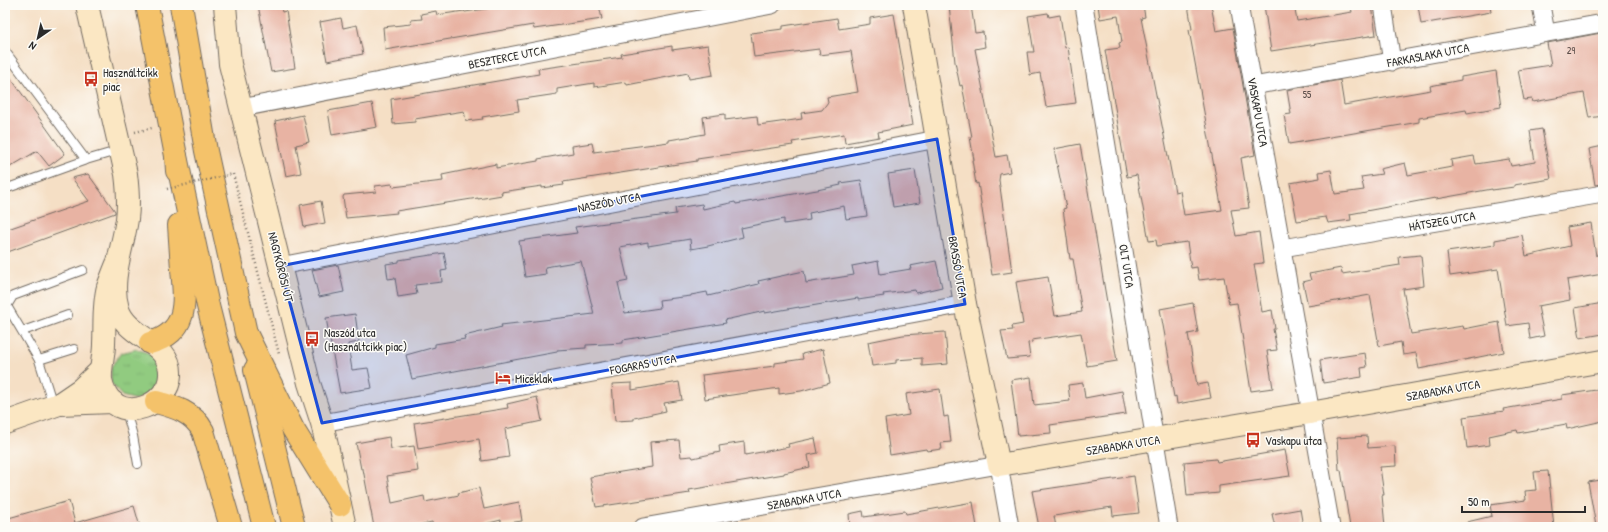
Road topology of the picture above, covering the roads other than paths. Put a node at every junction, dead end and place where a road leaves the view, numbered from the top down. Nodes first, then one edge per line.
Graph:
1 (87, 5) edge
2 (147, 5) edge
3 (181, 5) edge
4 (225, 5) edge
5 (772, 5) edge
6 (914, 5) edge
7 (1084, 5) edge
8 (1239, 5) edge
9 (1383, 5) edge
10 (1541, 5) edge
11 (1603, 23) edge
12 (1546, 33) junction
13 (5, 51) edge
14 (1392, 62) junction
15 (1253, 86) junction
16 (241, 108) junction
17 (937, 139) junction
18 (120, 150) junction
19 (176, 156) junction
20 (86, 160) junction
21 (5, 190) edge
22 (1603, 194) edge
23 (1282, 248) junction
24 (117, 264) junction
25 (280, 266) junction
26 (83, 270) dead end
27 (965, 304) junction
28 (68, 315) dead end
29 (23, 331) junction
30 (246, 333) junction
31 (148, 342) junction
32 (74, 350) dead end
33 (39, 360) junction
34 (1603, 361) edge
35 (102, 366) junction
36 (156, 402) junction
37 (56, 405) junction
38 (119, 405) junction
39 (1310, 413) junction
40 (5, 423) edge
41 (322, 423) junction
42 (1155, 439) junction
43 (138, 464) dead end
44 (1000, 465) junction
45 (340, 505) junction
46 (231, 527) edge
47 (264, 527) edge
48 (294, 527) edge
49 (345, 527) edge
50 (643, 527) edge
51 (1010, 527) edge
52 (1169, 527) edge
53 (1331, 527) edge

1 - 18 street
2 - 19 main road
3 - 30 main road
4 - 16 street, NAGYKŐRÖSI ÚT
5 - 16 street, BESZTERCE UTCA
6 - 17 street, BRASSÓ UTCA
7 - 42 street, OLT UTCA
8 - 15 street, VASKAPU UTCA
9 - 14 street
10 - 12 street
11 - 12 street, FARKASLAKA UTCA
12 - 14 street, FARKASLAKA UTCA
13 - 20 lane
14 - 15 street, FARKASLAKA UTCA
15 - 23 street, VASKAPU UTCA
16 - 25 street, NAGYKŐRÖSI ÚT
17 - 25 street, NASZÓD UTCA
17 - 27 street, BRASSÓ UTCA
18 - 20 lane
18 - 24 street
19 - 31 main road
19 - 47 main road
20 - 21 lane
22 - 23 street, HÁTSZEG UTCA
23 - 39 street, VASKAPU UTCA
24 - 31 street
24 - 35 street
25 - 41 street, NAGYKŐRÖSI ÚT
26 - 29 lane
27 - 41 street, FOGARAS UTCA
27 - 44 street, BRASSÓ UTCA
28 - 29 lane
29 - 33 lane
30 - 45 main road
30 - 48 main road
31 - 35 street
31 - 36 street
32 - 33 lane
33 - 37 lane
34 - 39 street, SZABADKA UTCA
35 - 37 street
35 - 38 street
36 - 38 street
36 - 46 main road
37 - 38 street
37 - 40 street
38 - 43 lane
39 - 42 street, SZABADKA UTCA
39 - 53 street, VASKAPU UTCA
41 - 45 street, NAGYKŐRÖSI ÚT
42 - 44 street, SZABADKA UTCA
42 - 52 street, OLT UTCA
44 - 50 street, SZABADKA UTCA
44 - 51 street, BRASSÓ UTCA
45 - 49 street, NAGYKŐRÖSI ÚT

